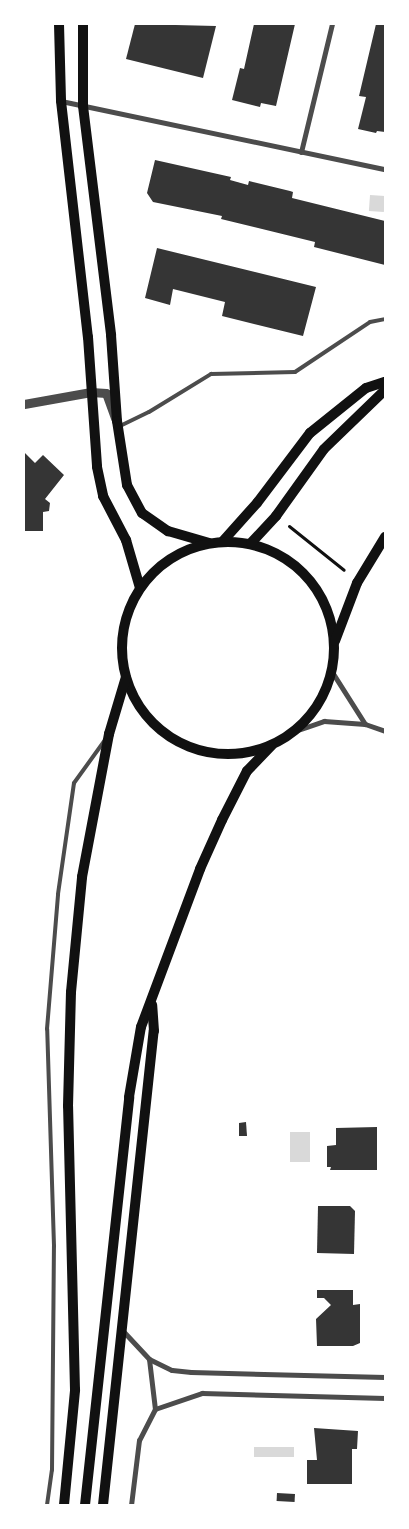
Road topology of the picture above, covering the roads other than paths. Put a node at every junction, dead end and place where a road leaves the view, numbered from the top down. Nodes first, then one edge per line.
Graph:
1 (60, 24) edge
2 (83, 24) edge
3 (332, 24) edge
4 (61, 101) junction
5 (83, 106) junction
6 (301, 152) junction
7 (385, 169) edge
8 (385, 319) edge
9 (385, 382) edge
10 (385, 390) edge
11 (91, 392) junction
12 (24, 404) edge
13 (117, 424) junction
14 (385, 537) edge
15 (223, 541) junction
16 (209, 543) junction
17 (251, 543) junction
18 (140, 588) junction
19 (335, 642) junction
20 (332, 672) junction
21 (126, 677) junction
22 (365, 724) junction
23 (295, 731) junction
24 (385, 731) edge
25 (109, 734) junction
26 (272, 745) junction
27 (152, 1002) junction
28 (122, 1329) junction
29 (149, 1359) junction
30 (385, 1377) edge
31 (385, 1398) edge
32 (155, 1409) junction
33 (47, 1505) edge
34 (64, 1505) edge
35 (85, 1505) edge
36 (103, 1505) edge
37 (132, 1505) edge

1 - 4 main road
2 - 5 main road
3 - 6 street
4 - 5 street
4 - 11 main road
5 - 6 street
5 - 13 main road
6 - 7 street
8 - 13 lane
9 - 15 main road
10 - 17 main road
11 - 12 street
11 - 13 street
11 - 18 main road
13 - 16 main road
14 - 19 main road
15 - 16 main road
15 - 17 main road
16 - 18 main road
17 - 19 main road
18 - 21 main road
19 - 20 main road
20 - 22 street
20 - 23 main road
21 - 25 main road
21 - 26 main road
22 - 23 street
22 - 24 street
23 - 26 main road
25 - 33 lane
25 - 34 main road
26 - 27 main road
27 - 28 main road
27 - 35 main road
28 - 29 street
28 - 36 main road
29 - 30 street
29 - 32 street
31 - 32 street
32 - 37 street

